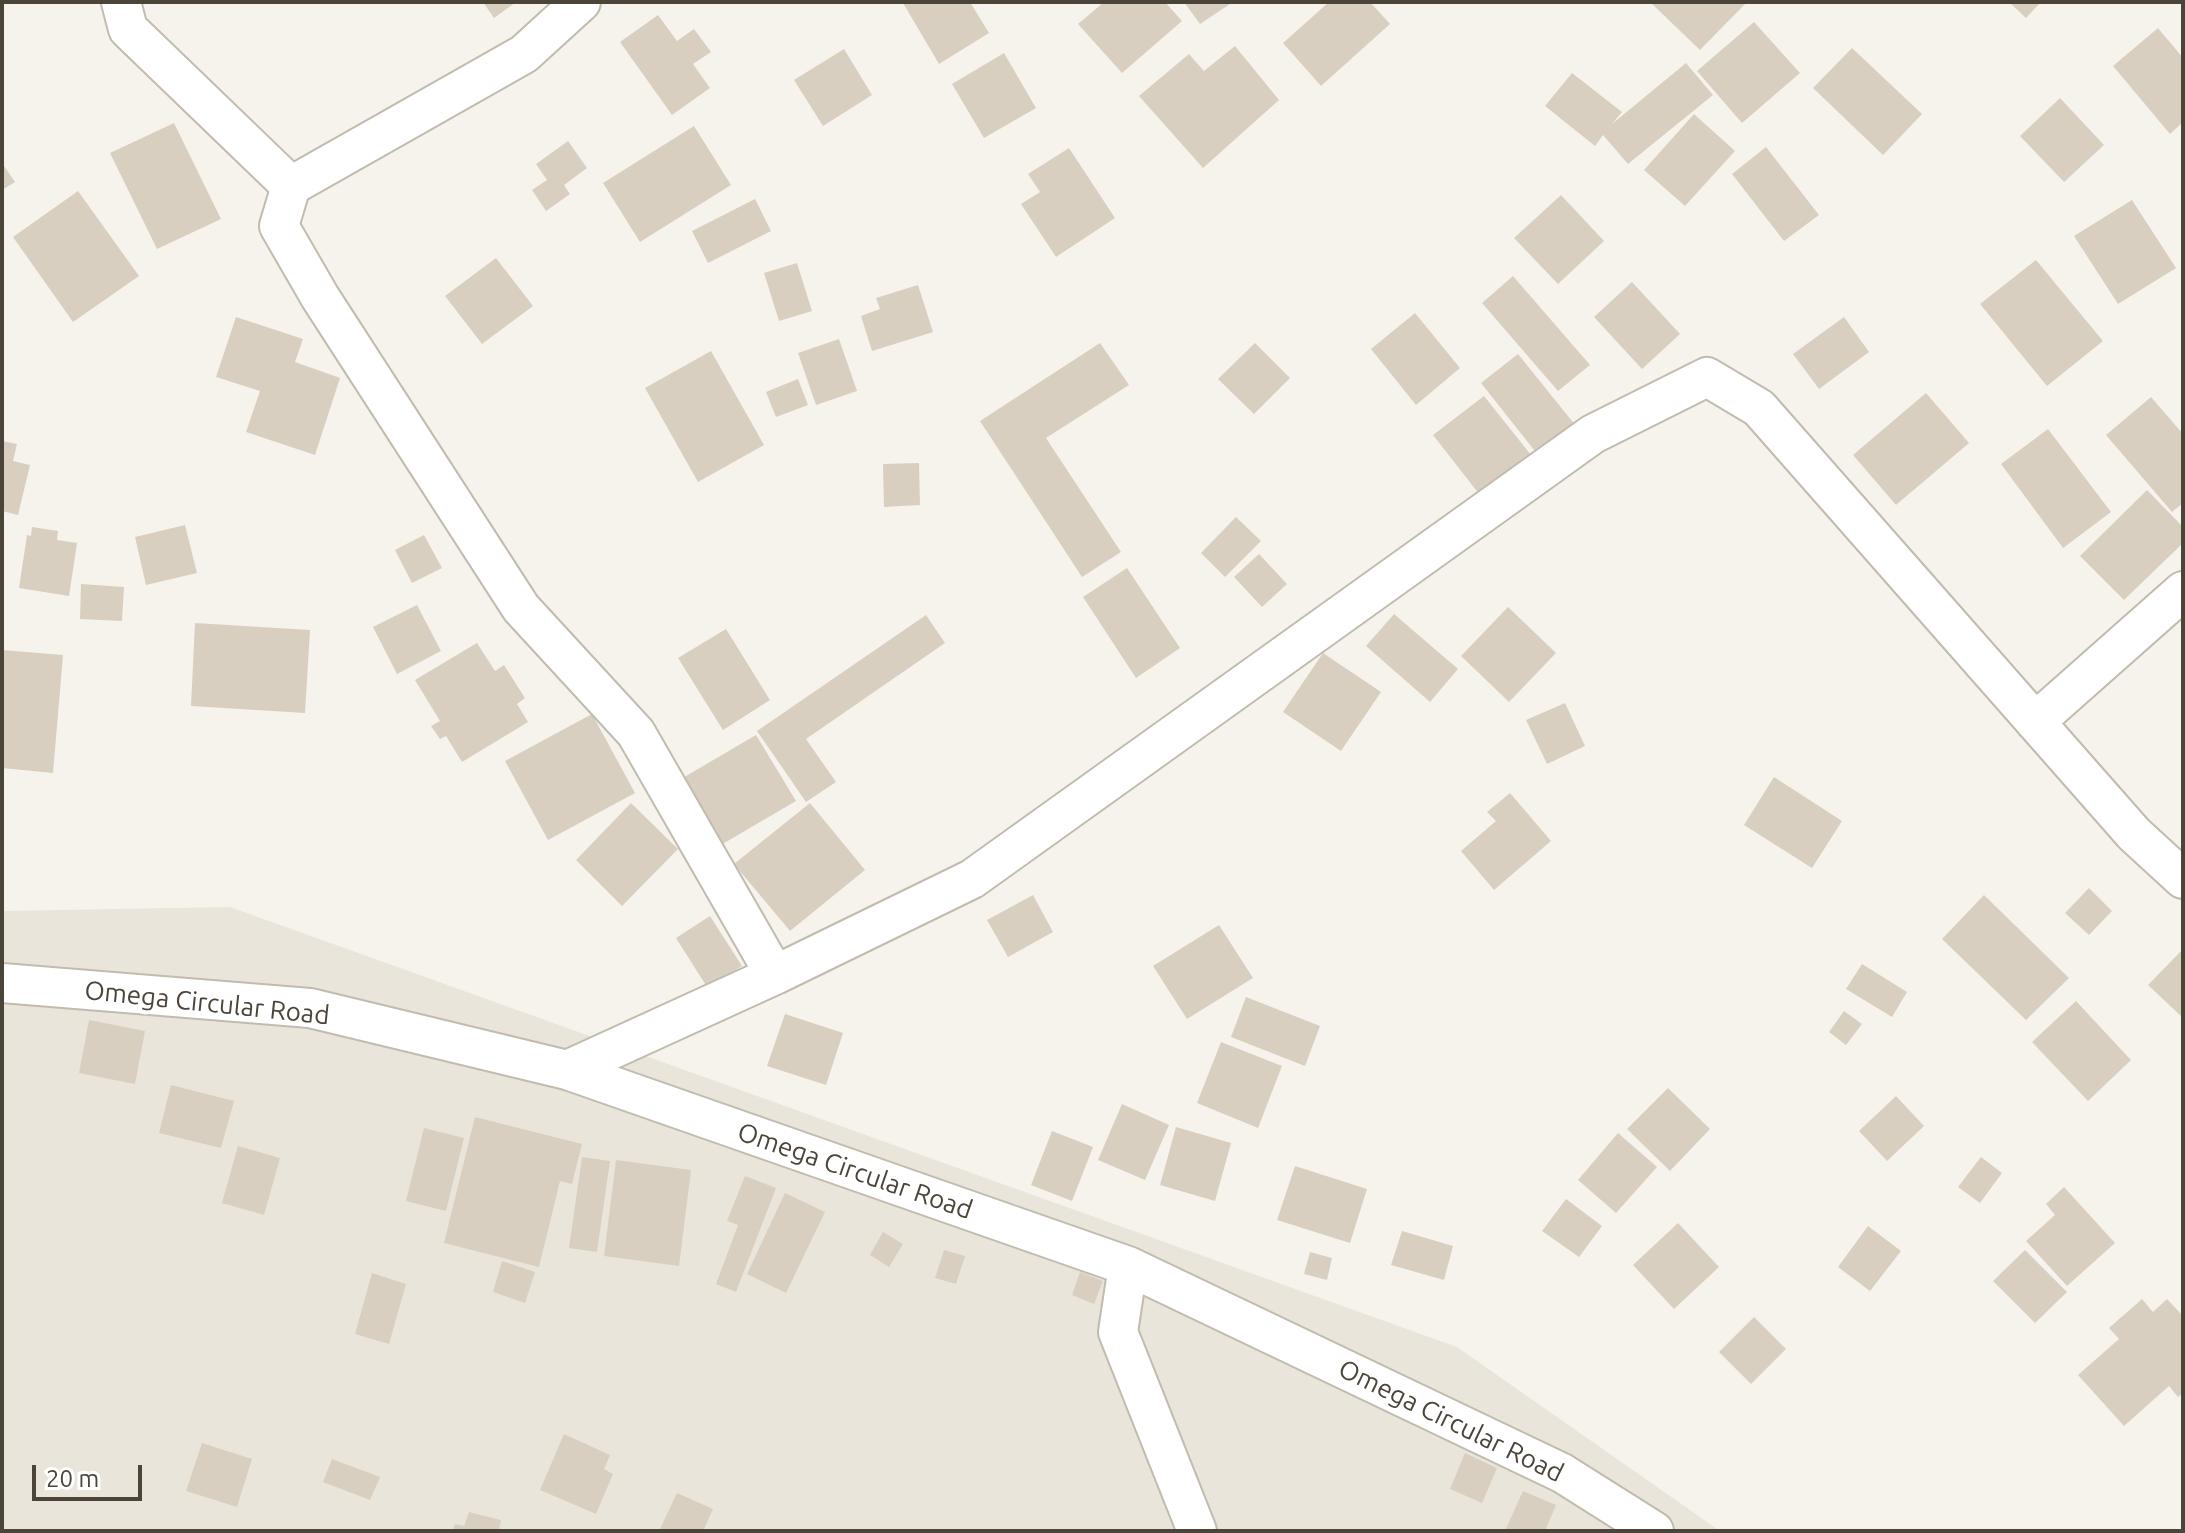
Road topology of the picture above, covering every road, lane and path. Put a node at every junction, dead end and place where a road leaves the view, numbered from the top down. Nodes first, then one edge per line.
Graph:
1 (121, 2) edge
2 (581, 2) edge
3 (291, 186) junction
4 (2183, 591) edge
5 (2035, 722) junction
6 (2183, 879) edge
7 (775, 975) junction
8 (2, 983) edge
9 (567, 1070) junction
10 (1128, 1266) junction
11 (1197, 1531) edge
12 (1654, 1531) edge

1 - 3 street
2 - 3 street
3 - 7 street
4 - 5 street
5 - 6 street
5 - 7 street
7 - 9 street
8 - 9 street, Omega Circular Road
9 - 10 street, Omega Circular Road
10 - 11 street
10 - 12 street, Omega Circular Road

